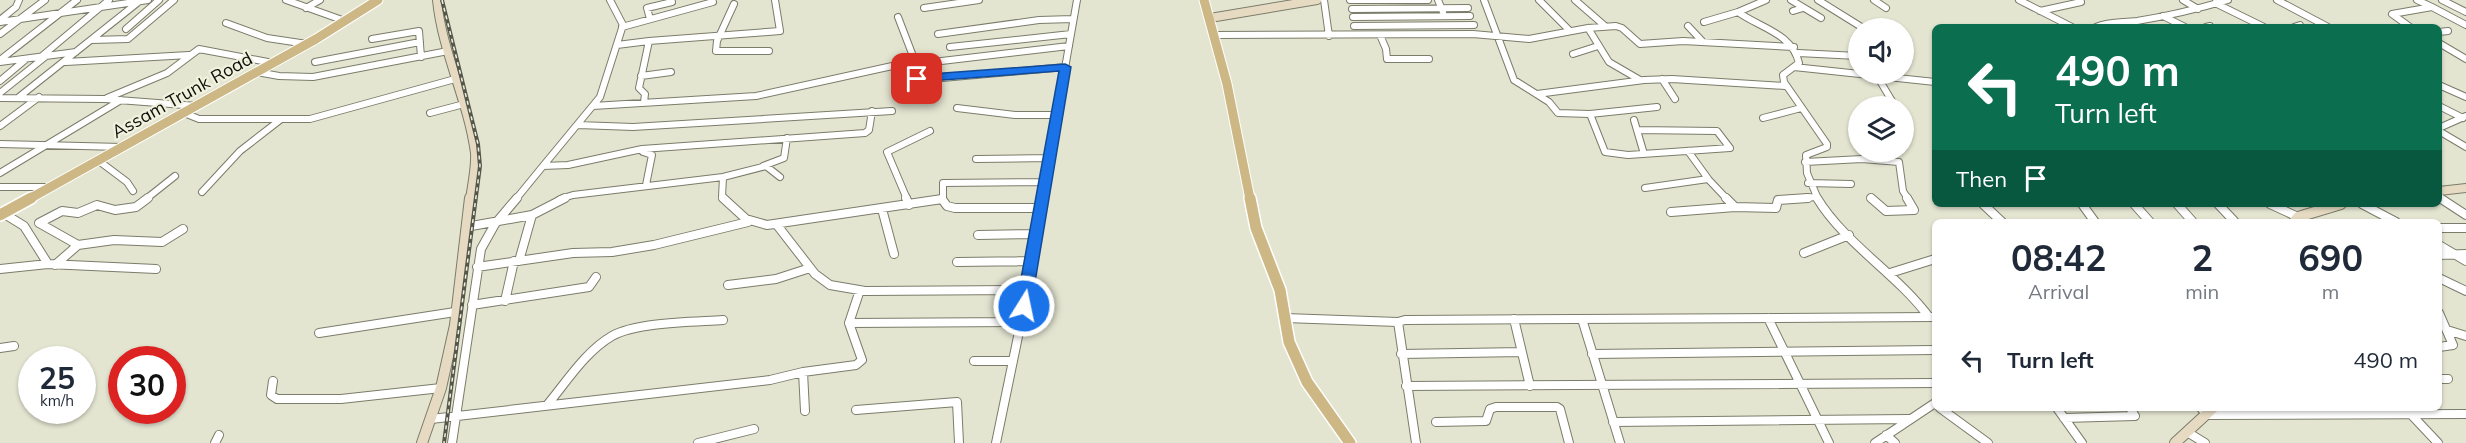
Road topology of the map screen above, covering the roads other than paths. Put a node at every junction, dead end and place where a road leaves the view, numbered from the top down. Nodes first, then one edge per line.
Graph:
1 (19, 0) edge
2 (45, 0) edge
3 (77, 0) edge
4 (109, 0) edge
5 (148, 0) edge
6 (159, 0) edge
7 (174, 0) edge
8 (289, 0) edge
9 (321, 0) edge
10 (378, 0) edge
11 (436, 0) edge
12 (610, 0) edge
13 (775, 0) edge
14 (980, 0) edge
15 (1077, 0) edge
16 (1204, 0) edge
17 (1317, 0) edge
18 (1324, 0) edge
19 (1350, 0) edge
20 (1395, 0) edge
21 (1428, 0) edge
22 (1438, 0) edge
23 (1484, 0) edge
24 (1539, 0) edge
25 (1575, 0) edge
26 (1766, 0) edge
27 (1791, 0) edge
28 (1818, 0) edge
29 (1874, 0) edge
30 (2019, 0) edge
31 (2183, 0) edge
32 (2228, 0) edge
33 (2277, 0) edge
34 (2417, 0) edge
35 (2442, 0) edge
36 (140, 1) edge
37 (672, 2) dead end
38 (713, 2) dead end
39 (2081, 2) dead end
40 (2215, 3) junction
41 (734, 4) dead end
42 (2432, 7) junction
43 (99, 8) junction
44 (306, 8) junction
45 (924, 8) dead end
46 (1441, 8) junction
47 (1468, 8) dead end
48 (1803, 8) junction
49 (1886, 8) dead end
50 (1352, 9) junction
51 (1398, 9) junction
52 (2198, 9) junction
53 (1793, 11) dead end
54 (2040, 11) junction
55 (1738, 12) junction
56 (2466, 12) edge
57 (60, 14) junction
58 (1444, 16) junction
59 (1470, 16) dead end
60 (2163, 16) junction
61 (898, 17) dead end
62 (1353, 17) junction
63 (1400, 17) junction
64 (1210, 18) junction
65 (1821, 18) dead end
66 (650, 19) junction
67 (1073, 19) junction
68 (1848, 19) edge
69 (19, 20) junction
70 (0, 21) edge
71 (345, 21) junction
72 (1704, 22) dead end
73 (226, 23) dead end
74 (1446, 24) junction
75 (2066, 24) edge
76 (2104, 24) edge
77 (2179, 24) edge
78 (2258, 24) edge
79 (2322, 24) edge
80 (2406, 24) edge
81 (1402, 25) junction
82 (1474, 25) dead end
83 (2466, 25) edge
84 (1354, 26) junction
85 (1605, 26) junction
86 (1688, 26) dead end
87 (622, 27) junction
88 (1588, 28) junction
89 (126, 29) dead end
90 (1570, 31) junction
91 (2448, 31) dead end
92 (2442, 32) edge
93 (0, 34) edge
94 (938, 34) dead end
95 (1071, 34) junction
96 (1450, 34) junction
97 (720, 35) junction
98 (1214, 35) junction
99 (1356, 35) junction
100 (1380, 35) junction
101 (1404, 35) junction
102 (1329, 36) junction
103 (1499, 36) junction
104 (372, 39) dead end
105 (92, 40) junction
106 (649, 41) junction
107 (420, 42) junction
108 (1703, 42) junction
109 (307, 44) junction
110 (617, 45) junction
111 (2442, 45) edge
112 (1069, 46) junction
113 (1598, 46) junction
114 (950, 47) dead end
115 (1796, 50) junction
116 (78, 51) junction
117 (448, 51) junction
118 (769, 51) dead end
119 (1573, 54) dead end
120 (189, 55) junction
121 (1848, 55) edge
122 (44, 56) junction
123 (421, 57) junction
124 (27, 58) junction
125 (1429, 59) dead end
126 (2466, 59) edge
127 (0, 61) edge
128 (12, 61) junction
129 (315, 62) dead end
130 (916, 62) junction
131 (64, 63) junction
132 (273, 63) junction
133 (1065, 67) junction
134 (1794, 67) junction
135 (0, 70) edge
136 (257, 72) junction
137 (671, 72) dead end
138 (1848, 73) edge
139 (641, 76) junction
140 (1914, 78) edge
141 (455, 79) junction
142 (1662, 79) junction
143 (1640, 80) junction
144 (0, 81) edge
145 (1932, 81) edge
146 (1785, 86) junction
147 (2442, 86) edge
148 (0, 93) edge
149 (1537, 94) junction
150 (19, 97) junction
151 (39, 97) junction
152 (2466, 97) edge
153 (0, 98) edge
154 (105, 99) junction
155 (1675, 99) dead end
156 (121, 100) junction
157 (644, 102) junction
158 (464, 104) junction
159 (197, 106) junction
160 (593, 106) junction
161 (1657, 106) dead end
162 (2442, 107) edge
163 (957, 108) dead end
164 (1801, 108) junction
165 (872, 111) junction
166 (892, 111) dead end
167 (184, 113) junction
168 (430, 113) dead end
169 (1590, 114) junction
170 (1058, 115) junction
171 (2464, 117) edge
172 (1763, 118) dead end
173 (280, 120) junction
174 (1634, 120) dead end
175 (578, 125) junction
176 (0, 126) edge
177 (2442, 128) edge
178 (930, 130) dead end
179 (1637, 130) junction
180 (2442, 131) edge
181 (787, 138) junction
182 (0, 144) edge
183 (46, 145) junction
184 (124, 147) junction
185 (2466, 147) edge
186 (1688, 151) junction
187 (625, 152) junction
188 (1644, 154) junction
189 (1049, 158) junction
190 (976, 159) dead end
191 (99, 161) junction
192 (1805, 162) junction
193 (543, 166) junction
194 (762, 166) junction
195 (0, 173) edge
196 (175, 176) dead end
197 (723, 177) junction
198 (780, 177) dead end
199 (1708, 179) junction
200 (1045, 182) junction
201 (1808, 183) junction
202 (1851, 184) dead end
203 (646, 185) junction
204 (0, 187) edge
205 (53, 187) junction
206 (1645, 188) dead end
207 (2466, 188) edge
208 (133, 191) dead end
209 (2442, 191) edge
210 (202, 192) dead end
211 (1815, 197) junction
212 (1871, 198) dead end
213 (943, 199) junction
214 (2442, 199) edge
215 (909, 205) junction
216 (1735, 207) junction
217 (1986, 207) edge
218 (2137, 207) edge
219 (2180, 207) edge
220 (2221, 207) edge
221 (2275, 207) edge
222 (2333, 207) edge
223 (2368, 207) edge
224 (1040, 208) junction
225 (882, 210) junction
226 (1671, 213) dead end
227 (2, 214) edge
228 (532, 215) junction
229 (2466, 215) edge
230 (1999, 219) edge
231 (2147, 219) edge
232 (2190, 219) edge
233 (2232, 219) edge
234 (2294, 219) edge
235 (2299, 219) edge
236 (2390, 219) edge
237 (748, 222) junction
238 (495, 224) junction
239 (777, 225) junction
240 (466, 227) junction
241 (2442, 228) edge
242 (2466, 228) edge
243 (183, 230) dead end
244 (1036, 234) junction
245 (978, 235) dead end
246 (1849, 235) junction
247 (78, 245) junction
248 (2442, 247) edge
249 (1804, 253) dead end
250 (894, 254) dead end
251 (2466, 254) edge
252 (2442, 255) edge
253 (2456, 255) junction
254 (1932, 260) edge
255 (517, 261) junction
256 (1032, 261) junction
257 (2466, 261) edge
258 (957, 262) dead end
259 (51, 264) junction
260 (477, 267) junction
261 (810, 268) junction
262 (0, 269) edge
263 (156, 269) dead end
264 (1890, 273) junction
265 (596, 277) dead end
266 (2442, 279) edge
267 (729, 285) dead end
268 (860, 290) junction
269 (1027, 290) junction
270 (2466, 291) edge
271 (505, 301) junction
272 (472, 305) junction
273 (455, 312) junction
274 (1932, 317) edge
275 (1285, 318) junction
276 (1768, 318) junction
277 (1514, 319) junction
278 (1582, 319) junction
279 (2442, 319) edge
280 (723, 320) dead end
281 (1021, 322) junction
282 (1398, 322) junction
283 (849, 323) junction
284 (2447, 330) junction
285 (319, 333) dead end
286 (2466, 336) edge
287 (14, 346) dead end
288 (2442, 346) edge
289 (0, 348) edge
290 (1785, 350) junction
291 (1932, 350) edge
292 (1522, 352) junction
293 (1401, 354) junction
294 (1593, 354) junction
295 (974, 361) dead end
296 (1013, 361) junction
297 (803, 372) junction
298 (273, 381) dead end
299 (1932, 383) edge
300 (1801, 384) junction
301 (1602, 385) junction
302 (1406, 386) junction
303 (1530, 386) junction
304 (441, 388) junction
305 (548, 404) junction
306 (1932, 407) edge
307 (855, 410) dead end
308 (805, 411) dead end
309 (1944, 411) edge
310 (2059, 411) edge
311 (2132, 411) edge
312 (2206, 411) edge
313 (2408, 411) edge
314 (2466, 414) edge
315 (455, 416) junction
316 (2064, 418) junction
317 (431, 419) junction
318 (1817, 419) junction
319 (1909, 419) junction
320 (1436, 422) dead end
321 (1614, 422) junction
322 (754, 429) dead end
323 (2187, 432) junction
324 (1886, 435) junction
325 (422, 443) edge
326 (452, 443) edge
327 (698, 443) edge
328 (959, 443) edge
329 (996, 443) edge
330 (1350, 443) edge
331 (1416, 443) edge
332 (1569, 443) edge
333 (1620, 443) edge
334 (1829, 443) edge
335 (1875, 443) edge
336 (1895, 443) edge
337 (1988, 443) edge
338 (2082, 443) edge
339 (2175, 443) edge
340 (2205, 443) edge
341 (2438, 443) edge

1 - 70 street
2 - 69 street
3 - 57 street
4 - 43 street
5 - 36 street
6 - 89 street
7 - 105 street
8 - 44 street
9 - 44 street
10 - 71 main road, Assam Trunk Road
11 - 117 main road
12 - 87 street
13 - 97 street
14 - 45 street
15 - 67 street
16 - 64 main road
17 - 64 main road
18 - 102 street
19 - 20 street
19 - 50 street
20 - 21 street
20 - 51 street
22 - 46 street
23 - 103 street
24 - 90 street
25 - 85 street
26 - 55 street
27 - 48 street
28 - 68 street
29 - 49 street
30 - 54 street
31 - 52 street
32 - 40 street
33 - 79 street
34 - 42 street
35 - 56 street
36 - 43 street
36 - 105 street
37 - 66 street
38 - 66 street
39 - 54 street
40 - 52 street
40 - 78 street
41 - 97 street
42 - 80 street
42 - 83 street
43 - 57 street
43 - 122 street
44 - 71 street
46 - 47 street
46 - 51 street
46 - 58 street
48 - 53 street
48 - 65 street
50 - 51 street
50 - 62 street
51 - 63 street
52 - 60 street
54 - 75 street
55 - 72 street
55 - 115 street
57 - 69 street
57 - 127 street
58 - 59 street
58 - 63 street
58 - 74 street
60 - 76 street
60 - 77 street
61 - 130 street
62 - 63 street
62 - 84 street
63 - 81 street
64 - 98 main road
66 - 87 street
67 - 94 street
67 - 95 street
69 - 70 street
69 - 93 street
71 - 109 main road, Assam Trunk Road
73 - 109 street
74 - 81 street
74 - 82 street
74 - 96 street
81 - 84 street
81 - 101 street
84 - 99 street
85 - 88 street
85 - 108 street
86 - 108 street
87 - 110 street
88 - 90 street
88 - 113 street
90 - 103 street
91 - 92 street
95 - 112 street
95 - 114 street
96 - 101 street
96 - 103 street
97 - 106 street
97 - 118 street
98 - 102 street
98 - 275 main road
99 - 100 street
99 - 102 street
100 - 101 street
100 - 125 street
103 - 149 street
104 - 107 street
105 - 116 street
106 - 110 street
106 - 139 street
107 - 123 street
107 - 129 street
108 - 115 street
109 - 132 main road, Assam Trunk Road
110 - 160 street
111 - 126 street
112 - 130 street
112 - 133 street
113 - 119 street
113 - 143 street
115 - 121 street
115 - 134 street
116 - 122 street
116 - 131 street
117 - 123 street
117 - 141 main road
120 - 131 street
120 - 132 street
120 - 154 street
122 - 124 street
122 - 148 street
123 - 136 street
124 - 128 street
124 - 144 street
127 - 128 street
128 - 135 street
130 - 133 street
130 - 157 street
131 - 150 street
132 - 136 main road, Assam Trunk Road
133 - 170 street
134 - 138 street
134 - 146 street
136 - 159 main road, Assam Trunk Road
137 - 139 street
139 - 157 street
140 - 145 street
141 - 158 main road
141 - 173 street
142 - 143 street
142 - 146 street
142 - 155 street
143 - 149 street
146 - 164 street
147 - 152 street
149 - 169 street
150 - 151 street
150 - 153 street
151 - 154 street
151 - 176 street
154 - 156 street
156 - 159 street
156 - 183 street
157 - 160 street
158 - 168 street
158 - 240 main road
159 - 167 main road, Assam Trunk Road
160 - 175 street
161 - 169 street
162 - 171 street
163 - 170 street
164 - 172 street
164 - 192 street
165 - 166 street
165 - 175 street
165 - 181 street
167 - 173 street
167 - 184 main road, Assam Trunk Road
169 - 188 street
170 - 189 street
171 - 177 street
173 - 210 street
174 - 179 street
175 - 193 street
178 - 215 street
179 - 186 street
179 - 188 street
180 - 185 street
181 - 187 street
181 - 194 street
182 - 183 street
183 - 184 street
183 - 195 street
184 - 191 main road, Assam Trunk Road
186 - 188 street
186 - 199 street
187 - 193 street
187 - 203 street
189 - 190 street
189 - 200 street
191 - 205 main road, Assam Trunk Road
191 - 208 street
192 - 201 street
192 - 212 street
193 - 238 street
194 - 197 street
194 - 198 street
196 - 247 street
197 - 203 street
197 - 237 street
199 - 206 street
199 - 216 street
200 - 213 street
200 - 224 street
201 - 202 street
201 - 211 street
203 - 228 street
204 - 205 street
205 - 227 main road, Assam Trunk Road
207 - 209 main road
211 - 216 street
211 - 246 street
213 - 215 street
213 - 224 street
214 - 229 street
215 - 225 street
216 - 226 street
217 - 230 street
218 - 231 street
219 - 232 street
220 - 233 street
221 - 234 street
222 - 235 main road
223 - 236 street
224 - 244 street
225 - 239 street
225 - 250 street
227 - 259 street
228 - 238 street
228 - 255 street
237 - 239 street
237 - 255 street
238 - 240 street
238 - 260 street
239 - 261 street
240 - 273 main road
241 - 242 street
243 - 247 street
244 - 245 street
244 - 256 street
246 - 249 street
246 - 264 street
247 - 259 street
248 - 253 street
251 - 253 street
252 - 253 street
253 - 257 street
254 - 264 street
255 - 260 street
255 - 271 street
256 - 258 street
256 - 269 street
259 - 262 street
259 - 263 street
260 - 272 street
261 - 267 street
261 - 268 street
264 - 274 street
265 - 271 street
266 - 270 street
268 - 269 street
268 - 283 street
269 - 281 street
271 - 272 street
272 - 315 street
273 - 285 street
273 - 304 main road
274 - 276 street
275 - 282 street
275 - 330 main road
276 - 278 street
276 - 290 street
277 - 278 street
277 - 282 street
277 - 292 street
278 - 294 street
279 - 284 street
280 - 305 street
281 - 283 street
281 - 296 street
282 - 293 street
283 - 297 street
284 - 286 street
284 - 288 street
287 - 289 street
290 - 291 street
290 - 294 street
290 - 300 street
292 - 293 street
292 - 303 street
293 - 302 street
294 - 301 street
295 - 296 street
296 - 329 street
297 - 305 street
297 - 308 street
298 - 304 street
299 - 300 street
300 - 301 street
300 - 318 street
301 - 303 street
301 - 321 street
302 - 303 street
302 - 331 street
304 - 317 main road
305 - 315 street
306 - 319 street
307 - 328 street
309 - 337 street
310 - 316 street
311 - 316 street
312 - 323 main road
313 - 314 street
313 - 341 street
315 - 317 street
315 - 326 street
316 - 338 street
317 - 325 main road
318 - 319 street
318 - 321 street
318 - 334 street
319 - 324 street
320 - 332 street
321 - 333 street
322 - 327 street
323 - 339 main road
323 - 340 street
324 - 335 street
324 - 336 street

